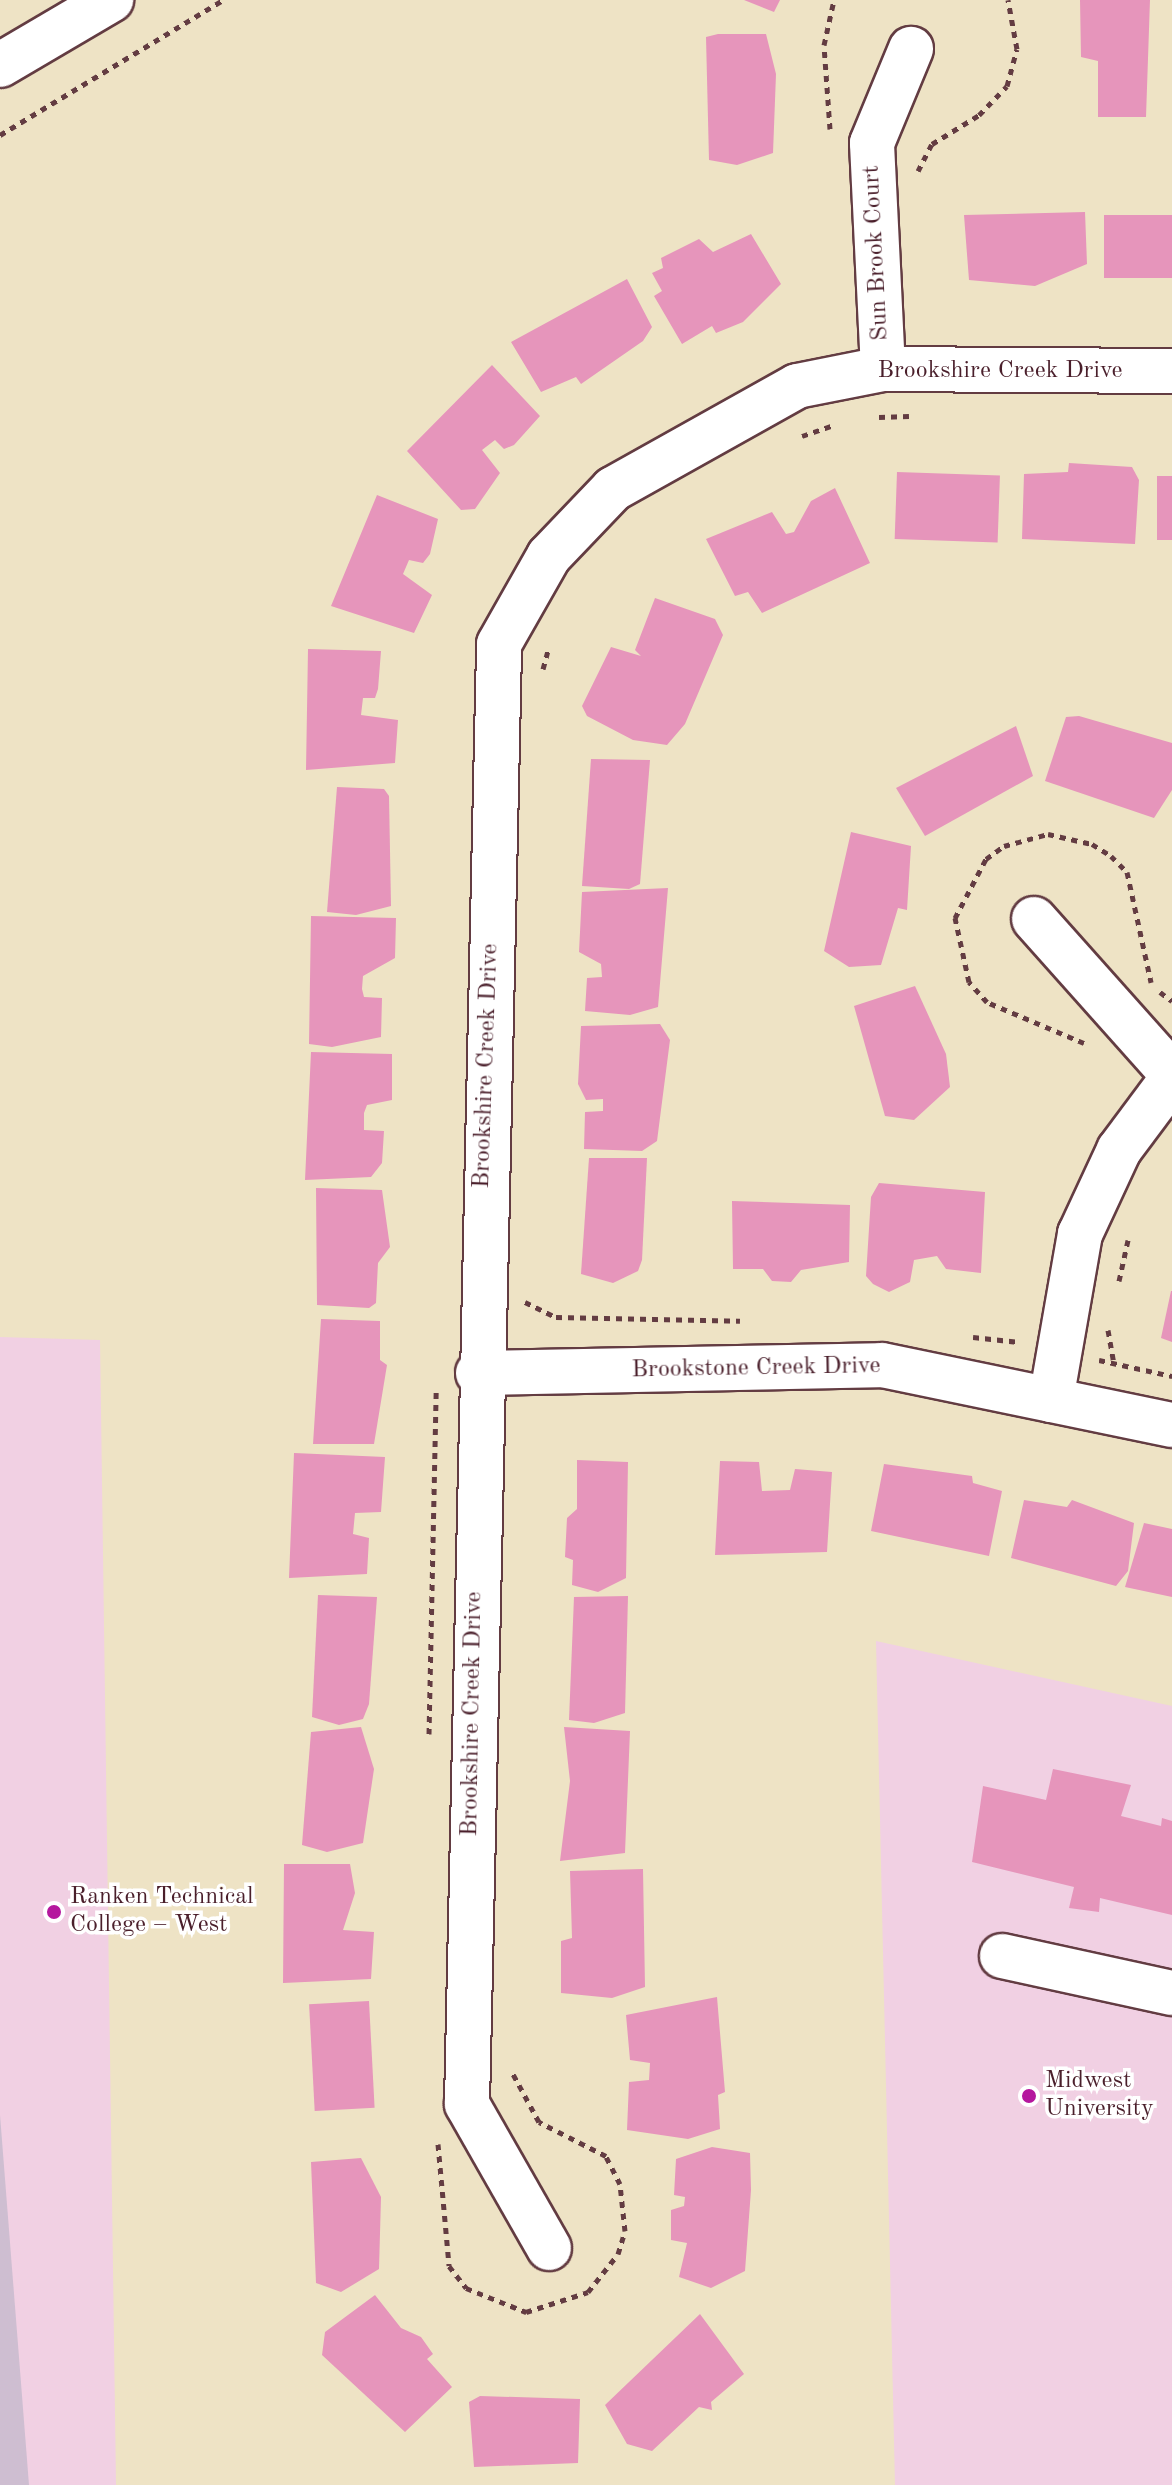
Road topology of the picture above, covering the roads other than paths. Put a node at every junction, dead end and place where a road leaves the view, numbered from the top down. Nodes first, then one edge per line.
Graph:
1 (111, 0) edge
2 (911, 49) dead end
3 (0, 65) edge
4 (883, 369) junction
5 (1172, 371) edge
6 (1034, 919) dead end
7 (1172, 1076) edge
8 (478, 1373) junction
9 (1051, 1400) junction
10 (1172, 1425) edge
11 (1002, 1956) dead end
12 (1172, 1993) edge
13 (549, 2248) dead end

1 - 3 street
2 - 4 street, Sun Brook Court
4 - 5 street, Brookshire Creek Drive
4 - 8 street, Brookshire Creek Drive
6 - 7 street
7 - 9 street
8 - 9 street, Brookstone Creek Drive
8 - 13 street, Brookshire Creek Drive
9 - 10 street, Brookstone Creek Drive
11 - 12 street

